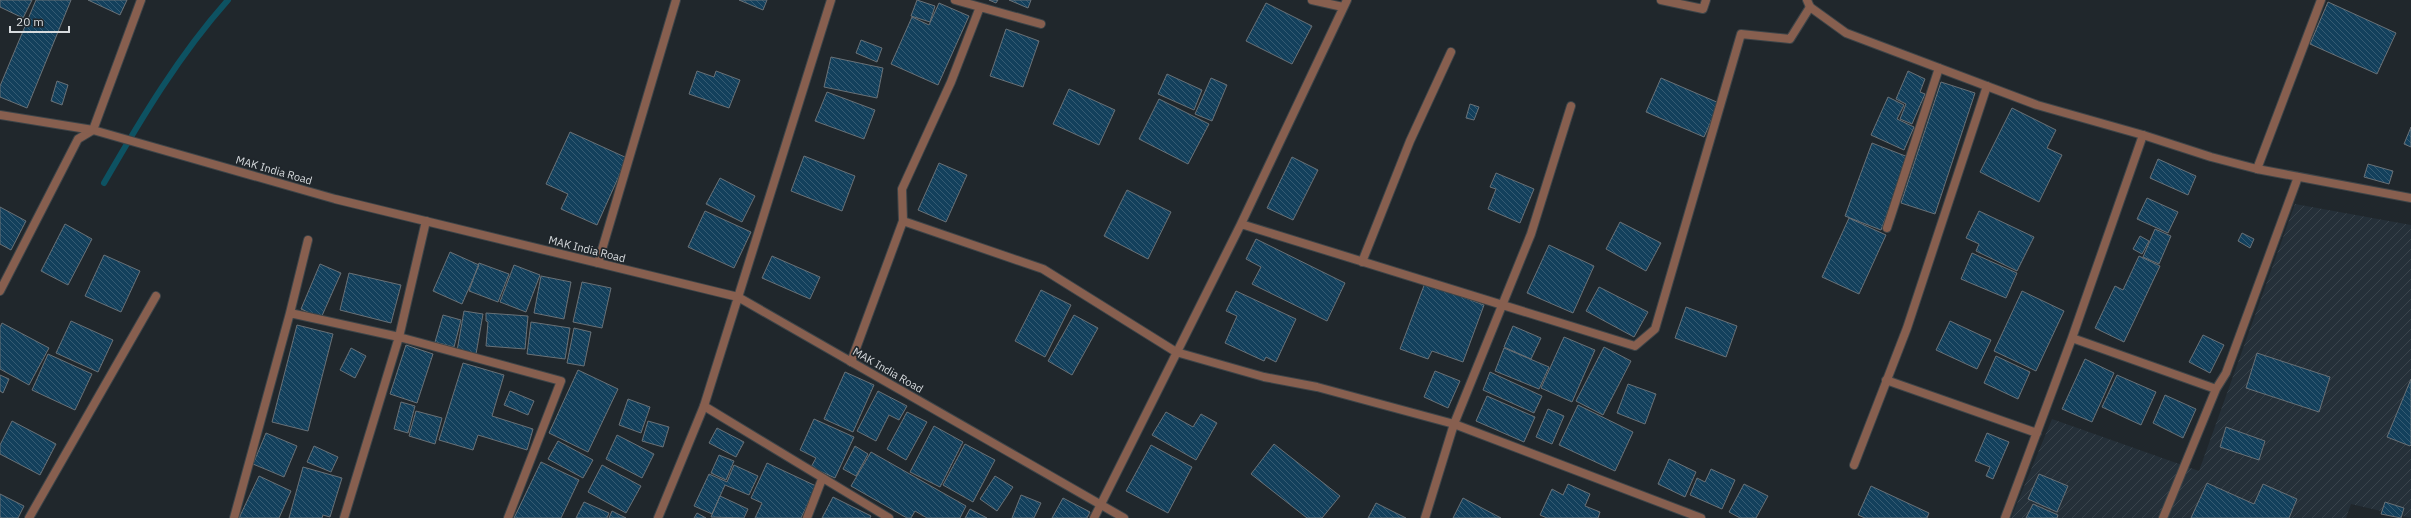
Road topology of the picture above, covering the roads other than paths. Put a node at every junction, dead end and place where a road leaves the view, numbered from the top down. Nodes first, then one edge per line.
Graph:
1 (141, 0) edge
2 (676, 0) edge
3 (831, 0) edge
4 (955, 0) edge
5 (1312, 0) edge
6 (1661, 0) edge
7 (1706, 0) edge
8 (2321, 0) edge
9 (1345, 3) edge
10 (1808, 3) edge
11 (980, 7) junction
12 (1041, 24) dead end
13 (1451, 52) dead end
14 (1939, 68) junction
15 (1986, 86) junction
16 (1571, 106) dead end
17 (0, 115) edge
18 (93, 130) junction
19 (2143, 135) junction
20 (2257, 169) junction
21 (2298, 177) junction
22 (2411, 198) edge
23 (426, 221) junction
24 (903, 221) junction
25 (1240, 224) junction
26 (1887, 228) dead end
27 (308, 240) dead end
28 (1362, 262) junction
29 (598, 263) junction
30 (0, 291) edge
31 (156, 296) dead end
32 (738, 297) junction
33 (1502, 304) junction
34 (290, 313) junction
35 (399, 337) junction
36 (2072, 338) junction
37 (1176, 352) junction
38 (852, 362) junction
39 (1886, 380) junction
40 (2216, 389) junction
41 (704, 406) junction
42 (1454, 424) junction
43 (2037, 433) junction
44 (1854, 465) dead end
45 (822, 479) junction
46 (1100, 504) junction
47 (29, 518) edge
48 (234, 518) edge
49 (344, 518) edge
50 (508, 518) edge
51 (658, 518) edge
52 (807, 518) edge
53 (889, 518) edge
54 (1094, 518) edge
55 (1124, 518) edge
56 (1425, 518) edge
57 (1701, 518) edge
58 (2006, 518) edge
59 (2163, 518) edge

1 - 18 street
2 - 29 street
3 - 32 street
4 - 11 street
5 - 9 street
6 - 7 street
8 - 20 street
9 - 25 street
10 - 14 street
10 - 33 street
11 - 12 street
11 - 24 street
13 - 28 street
14 - 15 street
14 - 26 street
15 - 19 street
15 - 39 street
16 - 33 street
17 - 18 street, MAK India Road
18 - 23 street, MAK India Road
18 - 30 street
19 - 20 street
19 - 36 street
20 - 21 street
21 - 22 street
21 - 40 street
23 - 29 street, MAK India Road
23 - 35 street
24 - 37 street
24 - 38 street
25 - 28 street
25 - 37 street
27 - 34 street
28 - 33 street
29 - 32 street, MAK India Road
31 - 47 street
32 - 38 street, MAK India Road
32 - 41 street
33 - 42 street
34 - 35 street
34 - 48 street
35 - 49 street
35 - 50 street
36 - 40 street
36 - 43 street
37 - 42 street
37 - 46 street
38 - 46 street, MAK India Road
39 - 43 street
39 - 44 street
40 - 59 street
41 - 45 street
41 - 51 street
42 - 56 street
42 - 57 street
43 - 58 street
45 - 52 street
45 - 53 street
46 - 54 street
46 - 55 street, MAK India Road

